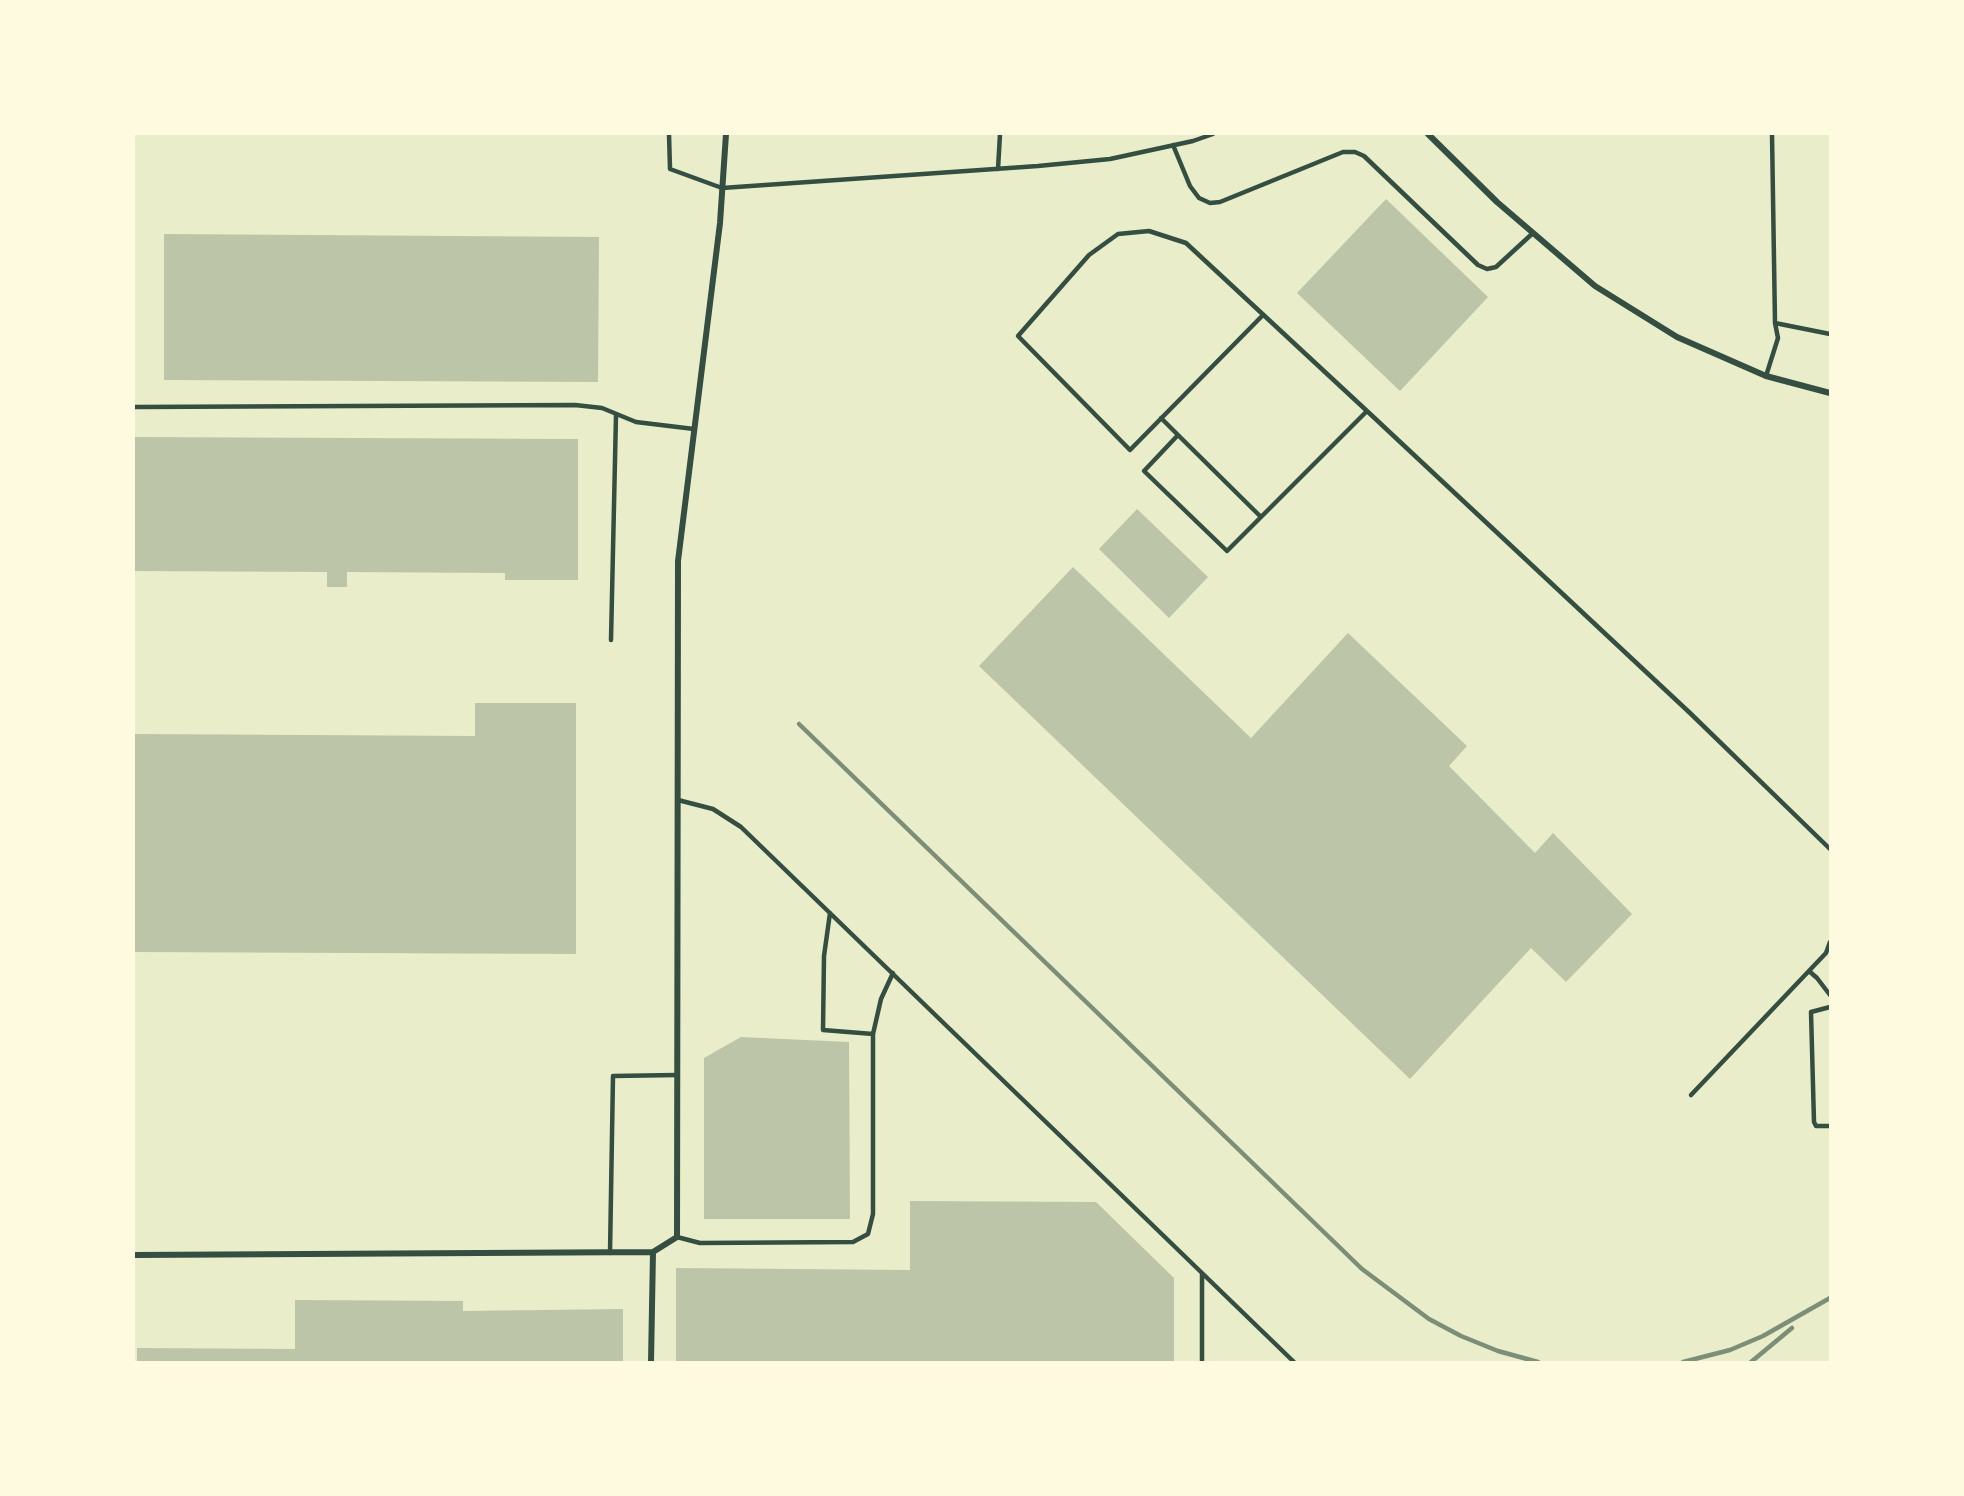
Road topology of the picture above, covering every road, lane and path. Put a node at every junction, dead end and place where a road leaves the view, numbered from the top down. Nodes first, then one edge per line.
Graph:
1 (669, 134) edge
2 (726, 134) edge
3 (1000, 134) edge
4 (1213, 134) edge
5 (1428, 134) edge
6 (1772, 134) edge
7 (1173, 145) junction
8 (998, 169) junction
9 (722, 188) junction
10 (1533, 233) junction
11 (1263, 315) junction
12 (1775, 323) junction
13 (1830, 334) edge
14 (1766, 376) junction
15 (1830, 393) edge
16 (135, 407) dead end
17 (1367, 411) junction
18 (616, 415) junction
19 (1161, 418) junction
20 (694, 429) junction
21 (1178, 435) junction
22 (1261, 517) junction
23 (611, 640) dead end
24 (678, 800) junction
25 (1830, 849) edge
26 (830, 913) junction
27 (1830, 942) edge
28 (1809, 971) junction
29 (892, 973) junction
30 (1830, 995) edge
31 (1830, 1007) edge
32 (873, 1034) junction
33 (677, 1075) junction
34 (1691, 1095) dead end
35 (1830, 1126) edge
36 (677, 1237) junction
37 (653, 1252) junction
38 (610, 1253) junction
39 (134, 1255) edge
40 (1202, 1274) junction
41 (651, 1362) edge
42 (1202, 1362) edge
43 (1294, 1362) edge

1 - 9 lane
2 - 9 street
3 - 8 lane
4 - 7 lane
5 - 10 street
6 - 12 lane
7 - 8 lane
7 - 10 lane
8 - 9 lane
9 - 20 street
10 - 14 street
11 - 17 lane
11 - 19 lane
11 - 19 lane
12 - 13 lane
12 - 14 lane
14 - 15 street
16 - 18 lane
17 - 22 lane
17 - 25 lane
18 - 20 lane
18 - 23 lane
19 - 21 lane
20 - 24 street
21 - 22 lane
21 - 22 lane
24 - 26 lane
24 - 33 street
26 - 29 lane
26 - 32 lane
27 - 28 lane
28 - 30 lane
28 - 34 lane
29 - 32 lane
29 - 40 lane
31 - 35 lane
32 - 36 lane
33 - 36 street
33 - 38 lane
36 - 37 street
37 - 38 street
37 - 41 street
38 - 39 street
40 - 42 lane
40 - 43 lane

